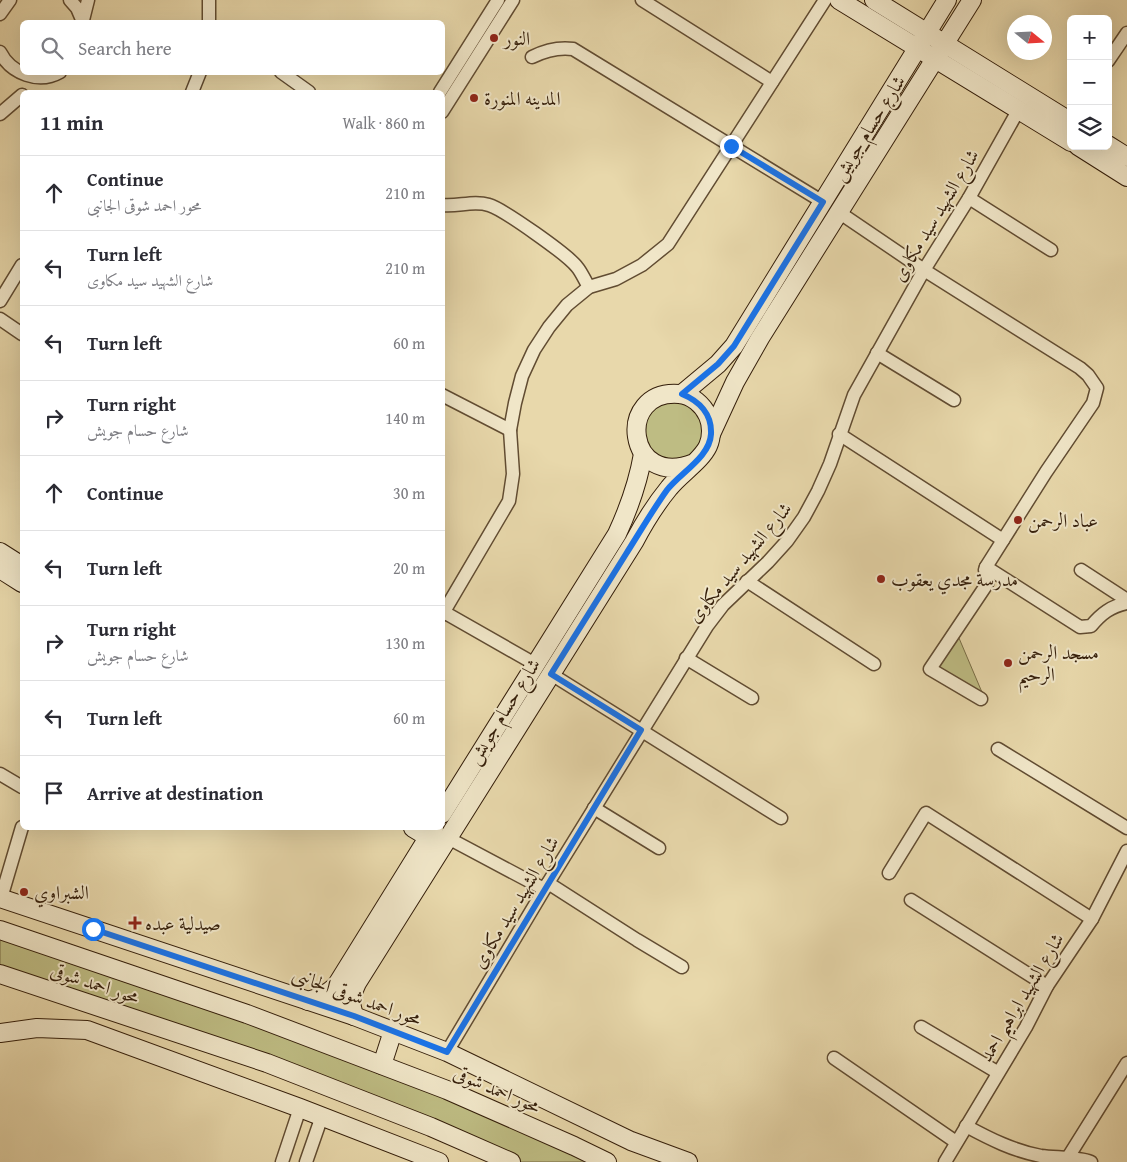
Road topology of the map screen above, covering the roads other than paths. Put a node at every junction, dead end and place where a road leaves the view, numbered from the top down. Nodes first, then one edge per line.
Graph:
1 (10, 0) edge
2 (70, 0) edge
3 (88, 0) edge
4 (209, 0) edge
5 (498, 0) edge
6 (514, 0) edge
7 (642, 0) edge
8 (826, 0) edge
9 (840, 0) edge
10 (874, 0) edge
11 (948, 0) edge
12 (972, 0) edge
13 (0, 14) edge
14 (83, 20) edge
15 (83, 20) edge
16 (209, 20) edge
17 (1127, 33) edge
18 (922, 40) junction
19 (941, 51) junction
20 (0, 52) edge
21 (532, 57) dead end
22 (1109, 60) edge
23 (20, 73) edge
24 (23, 75) edge
25 (56, 75) edge
26 (199, 75) edge
27 (285, 75) edge
28 (42, 78) junction
29 (772, 82) junction
30 (28, 90) edge
31 (193, 90) edge
32 (306, 90) edge
33 (441, 90) edge
34 (20, 97) edge
35 (445, 107) edge
36 (1019, 109) junction
37 (0, 114) edge
38 (1067, 118) edge
39 (1067, 139) edge
40 (731, 146) junction
41 (1112, 147) edge
42 (1084, 150) edge
43 (1127, 156) edge
44 (1127, 177) edge
45 (969, 198) junction
46 (823, 202) junction
47 (445, 205) edge
48 (840, 213) junction
49 (1051, 250) dead end
50 (20, 268) edge
51 (924, 270) junction
52 (589, 287) junction
53 (0, 301) edge
54 (0, 319) edge
55 (20, 333) edge
56 (877, 353) junction
57 (682, 394) junction
58 (445, 397) edge
59 (954, 400) dead end
60 (510, 430) junction
61 (839, 434) junction
62 (711, 435) junction
63 (643, 454) junction
64 (694, 463) junction
65 (1003, 540) junction
66 (0, 552) edge
67 (20, 565) edge
68 (986, 567) junction
69 (0, 569) edge
70 (1081, 570) dead end
71 (747, 581) junction
72 (20, 582) edge
73 (1127, 601) edge
74 (445, 610) edge
75 (445, 614) edge
76 (686, 658) junction
77 (535, 664) junction
78 (874, 664) dead end
79 (551, 674) junction
80 (752, 698) dead end
81 (981, 699) dead end
82 (641, 730) junction
83 (998, 749) dead end
84 (0, 774) edge
85 (20, 786) edge
86 (594, 808) junction
87 (445, 809) edge
88 (781, 818) dead end
89 (445, 822) edge
90 (1127, 828) edge
91 (21, 830) edge
92 (426, 830) edge
93 (438, 832) edge
94 (659, 848) dead end
95 (1127, 851) edge
96 (889, 873) dead end
97 (546, 886) junction
98 (0, 898) edge
99 (911, 900) dead end
100 (1092, 919) junction
101 (0, 930) edge
102 (682, 967) dead end
103 (0, 974) edge
104 (1047, 986) junction
105 (308, 1001) junction
106 (354, 1016) junction
107 (921, 1026) dead end
108 (393, 1031) junction
109 (0, 1033) edge
110 (447, 1052) junction
111 (834, 1058) dead end
112 (1127, 1063) edge
113 (382, 1065) junction
114 (998, 1072) junction
115 (300, 1108) junction
116 (322, 1116) junction
117 (966, 1126) junction
118 (956, 1142) junction
119 (1067, 1159) junction
120 (282, 1162) edge
121 (306, 1162) edge
122 (439, 1162) edge
123 (511, 1162) edge
124 (607, 1162) edge
125 (688, 1162) edge
126 (945, 1162) edge
127 (1091, 1162) edge

1 - 13 street
2 - 14 street
3 - 15 street
4 - 16 street
5 - 33 street
6 - 35 street
7 - 29 street
8 - 29 street
9 - 18 street
10 - 18 street
11 - 18 street, شارع حسام جويش
12 - 19 street, شارع حسام جويش
17 - 22 street
18 - 19 street
18 - 46 street, شارع حسام جويش
19 - 36 street
19 - 38 street
19 - 48 street, شارع حسام جويش
20 - 23 street
21 - 40 street
24 - 28 street
25 - 28 street
26 - 31 street
27 - 32 street
28 - 30 street
29 - 40 street
34 - 37 street
36 - 39 street
36 - 45 street, شارع الشهيد سيد مكاوى
40 - 46 street
40 - 52 street
41 - 43 street
42 - 44 street
45 - 49 street
45 - 51 street, شارع الشهيد سيد مكاوى
46 - 57 street, شارع حسام جويش
47 - 52 street
48 - 51 street
48 - 62 street, شارع حسام جويش
50 - 53 street
51 - 56 street, شارع الشهيد سيد مكاوى
51 - 65 street
52 - 60 street
54 - 55 street
56 - 59 street
56 - 61 street, شارع الشهيد سيد مكاوى
57 - 62 street
57 - 63 street
58 - 60 street
60 - 74 street
61 - 65 street
61 - 71 street, شارع الشهيد سيد مكاوى
62 - 64 street
63 - 64 street
63 - 77 street, شارع حسام جويش
64 - 79 street, شارع حسام جويش
65 - 68 street
66 - 67 street
68 - 73 street
68 - 81 street
69 - 72 street
70 - 73 street
71 - 76 street, شارع الشهيد سيد مكاوى
71 - 78 street
75 - 77 street
76 - 80 street
76 - 82 street, شارع الشهيد سيد مكاوى
77 - 87 street, شارع حسام جويش
79 - 82 street
79 - 89 street, شارع حسام جويش
82 - 86 street, شارع الشهيد سيد مكاوى
82 - 88 street
83 - 90 street
84 - 85 street
86 - 94 street
86 - 97 street, شارع الشهيد سيد مكاوى
91 - 98 street
92 - 93 street
93 - 97 street
93 - 105 street, شارع حسام جويش
93 - 106 street, شارع حسام جويش
95 - 100 street, شارع الشهيد ابراهيم احمد
96 - 100 street
97 - 102 street
97 - 110 street, شارع الشهيد سيد مكاوى
98 - 105 street, محور احمد شوقى الجانبى
99 - 104 street
100 - 104 street, شارع الشهيد ابراهيم احمد
101 - 113 street, محور احمد شوقى
103 - 123 street, محور احمد شوقى
104 - 114 street, شارع الشهيد ابراهيم احمد
105 - 106 street, محور احمد شوقى الجانبى
106 - 108 street, محور احمد شوقى الجانبى
107 - 114 street
108 - 110 street, محور احمد شوقى الجانبى
108 - 113 street
109 - 115 street
110 - 125 street, محور احمد شوقى الجانبى
111 - 118 street
112 - 119 street
113 - 124 street, محور احمد شوقى
114 - 117 street, شارع الشهيد ابراهيم احمد
115 - 116 street
115 - 120 street
116 - 121 street
116 - 122 street
117 - 118 street, شارع الشهيد ابراهيم احمد
117 - 119 street
118 - 126 street, شارع الشهيد ابراهيم احمد
119 - 127 street

